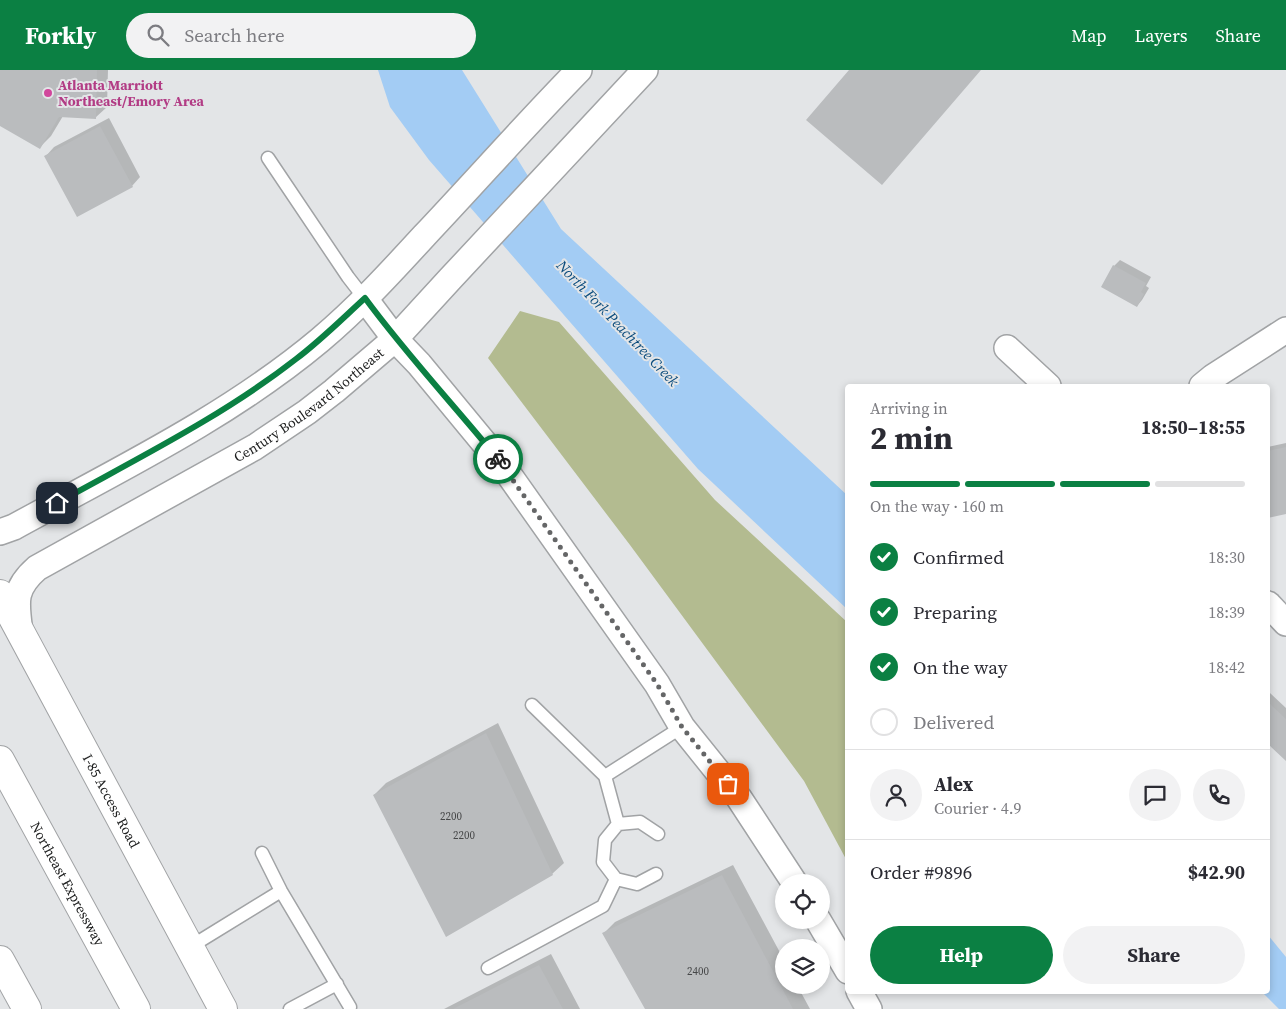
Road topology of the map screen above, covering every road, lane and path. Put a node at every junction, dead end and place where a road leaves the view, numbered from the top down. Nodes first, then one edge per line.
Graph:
1 (646, 70) edge
2 (573, 77) edge
3 (268, 158) dead end
4 (365, 298) junction
5 (1286, 330) edge
6 (395, 339) junction
7 (1006, 348) dead end
8 (1046, 384) edge
9 (1204, 384) edge
10 (0, 532) edge
11 (0, 594) edge
12 (1270, 606) edge
13 (1286, 623) edge
14 (20, 632) junction
15 (532, 705) dead end
16 (682, 727) junction
17 (0, 760) edge
18 (605, 776) junction
19 (618, 824) junction
20 (658, 834) dead end
21 (262, 853) dead end
22 (656, 874) dead end
23 (789, 874) edge
24 (616, 879) junction
25 (281, 892) junction
26 (823, 929) edge
27 (190, 947) junction
28 (0, 960) edge
29 (845, 966) edge
30 (488, 968) dead end
31 (337, 984) junction
32 (861, 994) edge
33 (350, 1007) dead end
34 (27, 1009) edge
35 (136, 1009) edge
36 (223, 1009) edge
37 (290, 1009) edge
38 (870, 1009) edge

1 - 6 street, Century Boulevard Northeast
2 - 4 street
3 - 4 lane
4 - 6 street
4 - 10 street
5 - 9 street
6 - 14 street, Century Boulevard Northeast
6 - 16 street
7 - 8 street
11 - 14 main road, I-85 Access Road
12 - 13 street
14 - 27 main road, I-85 Access Road
15 - 18 lane
16 - 18 lane
16 - 23 street
17 - 35 main road, Northeast Expressway
18 - 19 lane
19 - 20 lane
19 - 24 lane
21 - 25 lane
22 - 24 lane
24 - 30 lane
25 - 27 lane
25 - 31 lane
26 - 29 street
27 - 36 main road, I-85 Access Road
28 - 34 main road
31 - 33 lane
31 - 37 lane
32 - 38 street

